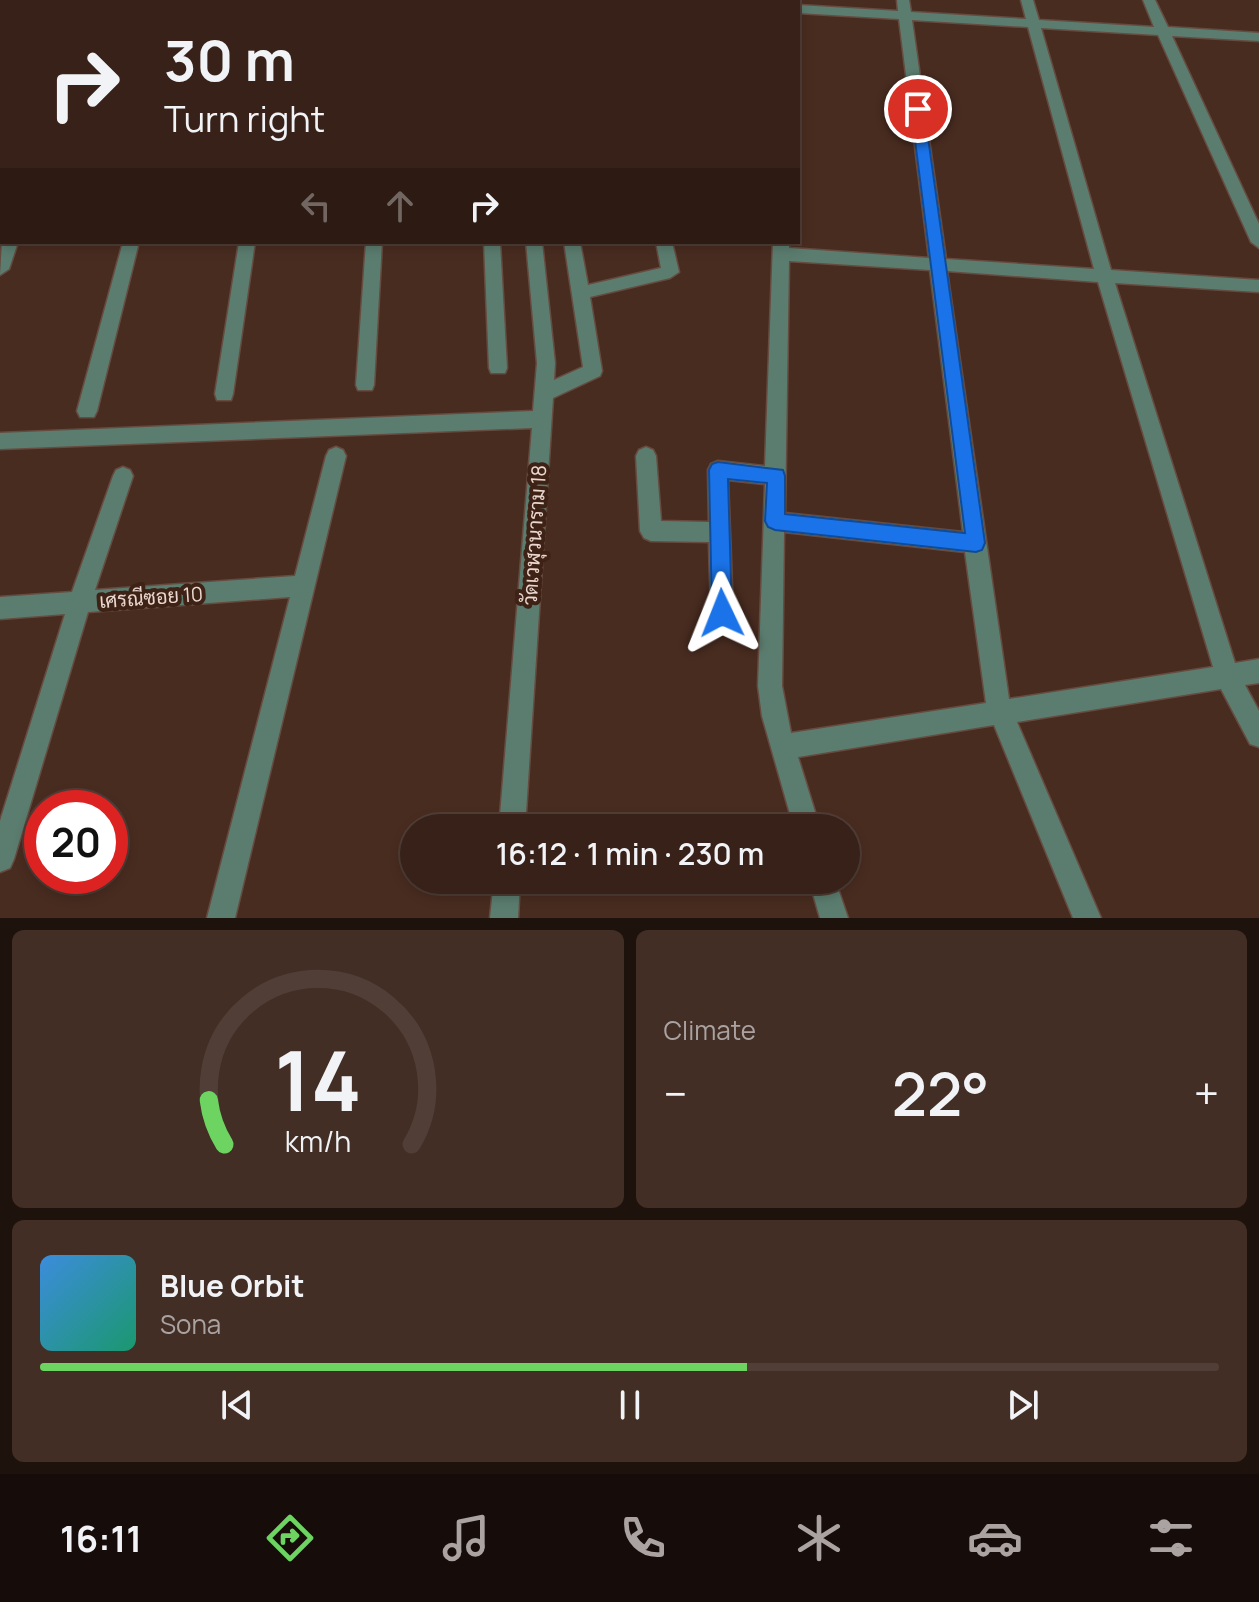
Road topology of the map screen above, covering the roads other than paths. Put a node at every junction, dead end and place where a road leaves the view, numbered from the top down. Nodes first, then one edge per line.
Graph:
1 (1027, 0) edge
2 (1149, 0) edge
3 (904, 8) edge
4 (800, 9) edge
5 (1033, 23) junction
6 (1163, 31) junction
7 (1259, 37) edge
8 (1259, 242) edge
9 (9, 244) edge
10 (130, 244) edge
11 (247, 244) edge
12 (374, 244) edge
13 (492, 244) edge
14 (534, 244) edge
15 (572, 244) edge
16 (664, 244) edge
17 (781, 248) edge
18 (939, 264) junction
19 (0, 269) edge
20 (1104, 274) junction
21 (1259, 286) edge
22 (580, 293) junction
23 (498, 368) dead end
24 (365, 385) dead end
25 (224, 394) dead end
26 (543, 394) junction
27 (87, 411) dead end
28 (543, 419) junction
29 (0, 441) edge
30 (336, 456) dead end
31 (646, 456) dead end
32 (123, 476) dead end
33 (776, 476) junction
34 (775, 521) junction
35 (720, 532) junction
36 (976, 543) junction
37 (302, 586) junction
38 (80, 602) junction
39 (0, 608) edge
40 (722, 613) dead end
41 (1259, 671) edge
42 (1227, 676) junction
43 (1001, 712) junction
44 (1259, 735) edge
45 (783, 747) junction
46 (513, 814) edge
47 (803, 814) edge
48 (1, 859) edge
49 (506, 894) edge
50 (826, 894) edge
51 (221, 918) edge
52 (504, 918) edge
53 (834, 918) edge
54 (1087, 918) edge

1 - 5 street
2 - 6 street
3 - 4 street
3 - 5 street
3 - 18 street
5 - 6 street
5 - 20 street
6 - 7 street
6 - 8 street
9 - 19 street
10 - 27 street
11 - 25 street
12 - 24 street
13 - 23 street
14 - 26 street, วัดเวฬุวนาราม 18
15 - 22 street
16 - 22 street
17 - 18 street
17 - 33 street
18 - 20 street
18 - 36 street
20 - 21 street
20 - 42 street
22 - 26 street
26 - 28 street, วัดเวฬุวนาราม 18
28 - 29 street
28 - 46 street, วัดเวฬุวนาราม 18
30 - 37 street
31 - 35 street
32 - 38 street
33 - 34 street
33 - 35 street
34 - 36 street
34 - 45 street
35 - 40 street
36 - 43 street
37 - 38 street, เศรณีซอย 10
37 - 51 street
38 - 39 street, เศรณีซอย 10
38 - 48 street
41 - 42 street
42 - 43 street
42 - 44 street
43 - 45 street
43 - 54 street
45 - 47 street
49 - 52 street
50 - 53 street

